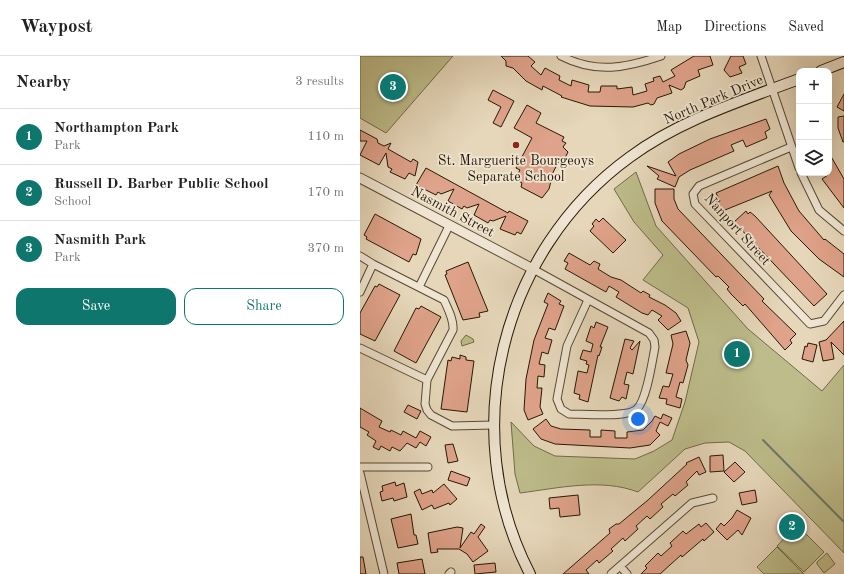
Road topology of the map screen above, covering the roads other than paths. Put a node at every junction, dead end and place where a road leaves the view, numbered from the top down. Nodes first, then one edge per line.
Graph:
1 (561, 56) edge
2 (661, 56) edge
3 (761, 56) edge
4 (844, 62) edge
5 (829, 68) edge
6 (796, 80) edge
7 (772, 89) junction
8 (792, 147) junction
9 (796, 159) edge
10 (802, 176) edge
11 (360, 178) edge
12 (449, 226) junction
13 (844, 231) edge
14 (360, 256) edge
15 (373, 264) junction
16 (533, 269) junction
17 (419, 287) junction
18 (360, 292) edge
19 (844, 296) edge
20 (588, 300) junction
21 (360, 348) edge
22 (427, 380) junction
23 (494, 425) junction
24 (360, 467) edge
25 (428, 467) dead end
26 (360, 474) edge
27 (713, 498) dead end
28 (620, 566) junction
29 (384, 574) edge
30 (530, 574) edge
31 (612, 574) edge
32 (627, 574) edge

1 - 2 street
3 - 7 street
4 - 5 main road
6 - 7 main road, North Park Drive
7 - 8 street
7 - 16 main road, North Park Drive
8 - 9 street
8 - 19 street, Nanport Street
10 - 13 street
11 - 12 street, Nasmith Street
12 - 16 street, Nasmith Street
12 - 17 street
14 - 15 street
15 - 17 street
15 - 18 street
16 - 20 street
16 - 23 main road, North Park Drive
17 - 22 street
20 - 20 street
21 - 22 street
22 - 23 street
23 - 30 main road, North Park Drive
24 - 25 street
26 - 29 street
27 - 28 street
28 - 31 street
28 - 32 street

